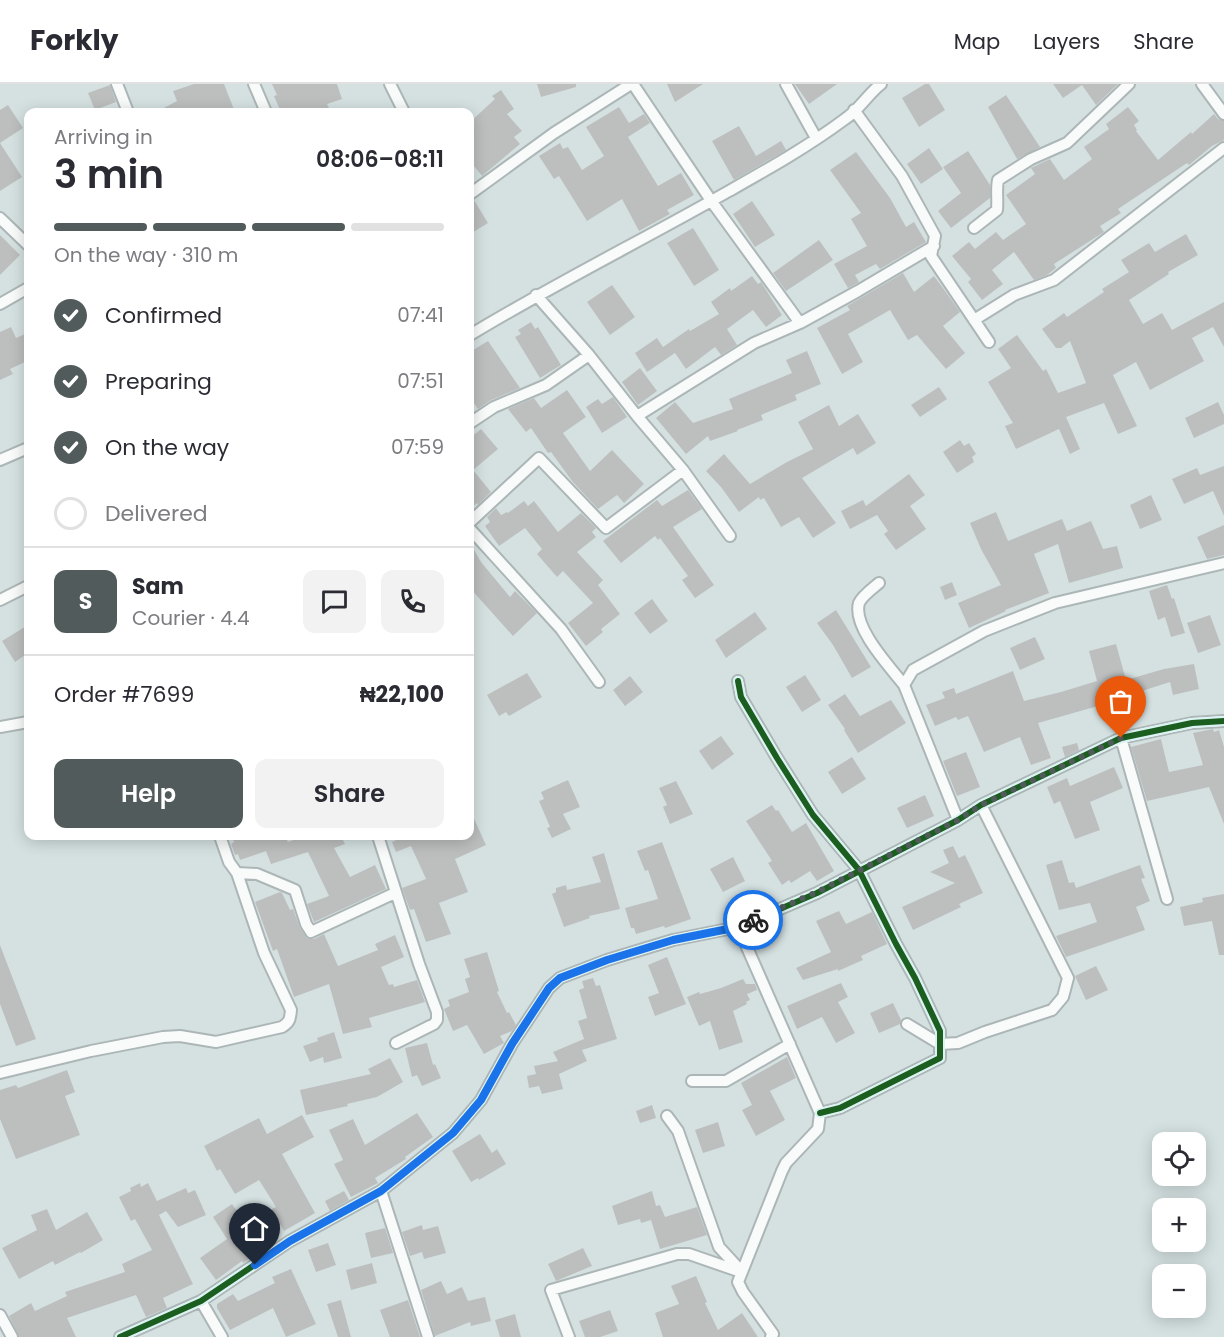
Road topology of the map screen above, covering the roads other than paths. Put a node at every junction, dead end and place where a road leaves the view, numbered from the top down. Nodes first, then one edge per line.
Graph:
1 (117, 84) edge
2 (254, 84) edge
3 (390, 84) edge
4 (632, 84) edge
5 (786, 84) edge
6 (881, 84) edge
7 (1130, 84) edge
8 (1202, 84) edge
9 (126, 108) edge
10 (264, 108) edge
11 (402, 108) edge
12 (854, 110) junction
13 (1224, 114) edge
14 (816, 138) junction
15 (1224, 148) edge
16 (474, 191) edge
17 (712, 202) junction
18 (0, 218) edge
19 (974, 228) dead end
20 (24, 241) edge
21 (934, 246) junction
22 (24, 290) edge
23 (536, 296) junction
24 (0, 304) edge
25 (974, 320) junction
26 (800, 323) junction
27 (474, 333) edge
28 (988, 342) dead end
29 (589, 355) junction
30 (637, 416) junction
31 (474, 420) edge
32 (24, 450) edge
33 (0, 460) edge
34 (683, 470) junction
35 (474, 518) edge
36 (474, 533) edge
37 (730, 536) dead end
38 (1224, 563) edge
39 (879, 583) dead end
40 (24, 588) edge
41 (0, 600) edge
42 (738, 681) dead end
43 (598, 682) dead end
44 (904, 685) junction
45 (1224, 721) edge
46 (24, 723) edge
47 (0, 726) edge
48 (1121, 738) junction
49 (981, 805) junction
50 (958, 820) junction
51 (221, 840) edge
52 (379, 840) edge
53 (859, 870) junction
54 (237, 873) junction
55 (395, 893) junction
56 (1167, 899) dead end
57 (738, 927) junction
58 (907, 1024) dead end
59 (396, 1043) dead end
60 (790, 1044) junction
61 (940, 1044) junction
62 (0, 1073) edge
63 (692, 1081) dead end
64 (820, 1113) junction
65 (667, 1116) dead end
66 (381, 1191) junction
67 (741, 1272) junction
68 (201, 1301) junction
69 (0, 1315) edge
70 (12, 1337) edge
71 (120, 1337) edge
72 (222, 1337) edge
73 (428, 1337) edge
74 (569, 1337) edge
75 (771, 1337) edge

1 - 9 street
2 - 10 street
3 - 11 street
4 - 16 street
4 - 17 street
5 - 14 street
6 - 12 street
7 - 19 street
8 - 13 street
12 - 14 street
12 - 21 street
14 - 17 street
15 - 25 street
17 - 23 street
17 - 26 street
18 - 20 street
21 - 25 street
21 - 26 street
22 - 24 street
23 - 27 street
23 - 29 street
25 - 28 street
26 - 30 street
29 - 30 street
29 - 31 street
30 - 34 street
32 - 33 street
34 - 35 street
34 - 37 street
36 - 43 street
38 - 44 street
39 - 44 street
40 - 41 street
42 - 53 street
44 - 50 street
45 - 48 street
46 - 47 street
48 - 49 street
48 - 56 street
49 - 50 street
49 - 61 street
50 - 53 street
51 - 54 street
52 - 55 street
53 - 57 street
53 - 61 street
54 - 55 street
54 - 62 street
55 - 59 street
57 - 60 street
57 - 66 street
58 - 61 street
60 - 63 street
60 - 64 street
61 - 64 street
64 - 67 street
65 - 67 street
66 - 68 street
66 - 73 street
67 - 74 street
67 - 75 street
68 - 71 street
68 - 72 street
69 - 70 street

